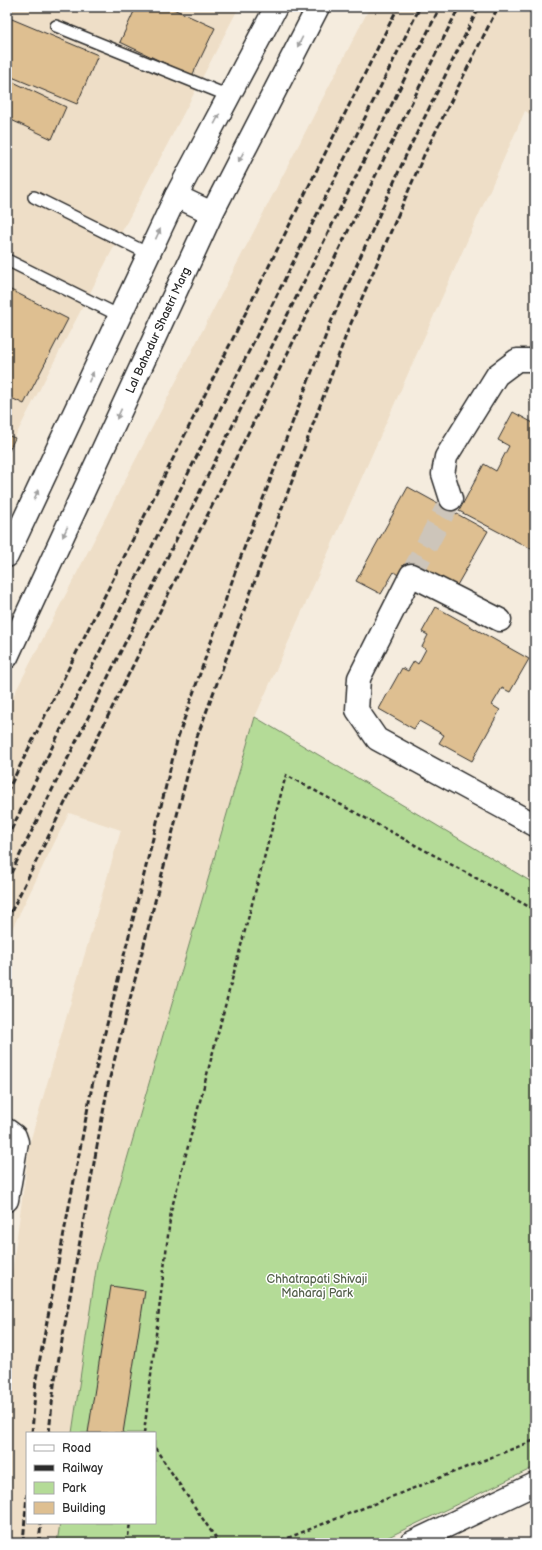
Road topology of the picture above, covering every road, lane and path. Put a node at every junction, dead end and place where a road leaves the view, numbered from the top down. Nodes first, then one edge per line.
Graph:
1 (276, 7) edge
2 (318, 7) edge
3 (56, 26) dead end
4 (229, 96) junction
5 (176, 196) junction
6 (34, 197) dead end
7 (212, 213) junction
8 (149, 254) junction
9 (7, 260) edge
10 (120, 316) junction
11 (535, 360) edge
12 (450, 499) tunnel mouth
13 (7, 556) edge
14 (500, 620) dead end
15 (7, 657) edge
16 (535, 825) edge
17 (535, 910) edge
18 (7, 1130) edge
19 (7, 1200) edge
20 (145, 1432) edge
21 (535, 1440) edge
22 (156, 1449) edge
23 (535, 1484) edge
24 (130, 1524) edge
25 (127, 1543) edge
26 (219, 1543) edge
27 (275, 1543) edge
28 (411, 1543) edge

1 - 4 main road
2 -> 7 main road, Lal Bahadur Shastri Marg
3 - 4 lane
5 -> 4 main road
5 - 7 main road
8 -> 5 main road
6 - 8 lane
7 -> 15 main road, Lal Bahadur Shastri Marg
8 - 10 main road
9 - 10 lane
13 -> 10 main road
11 - 12 main road
14 - 16 main road
17 - 20 path
18 - 19 main road
21 - 27 path
22 - 26 path
23 - 28 main road
24 - 25 path

